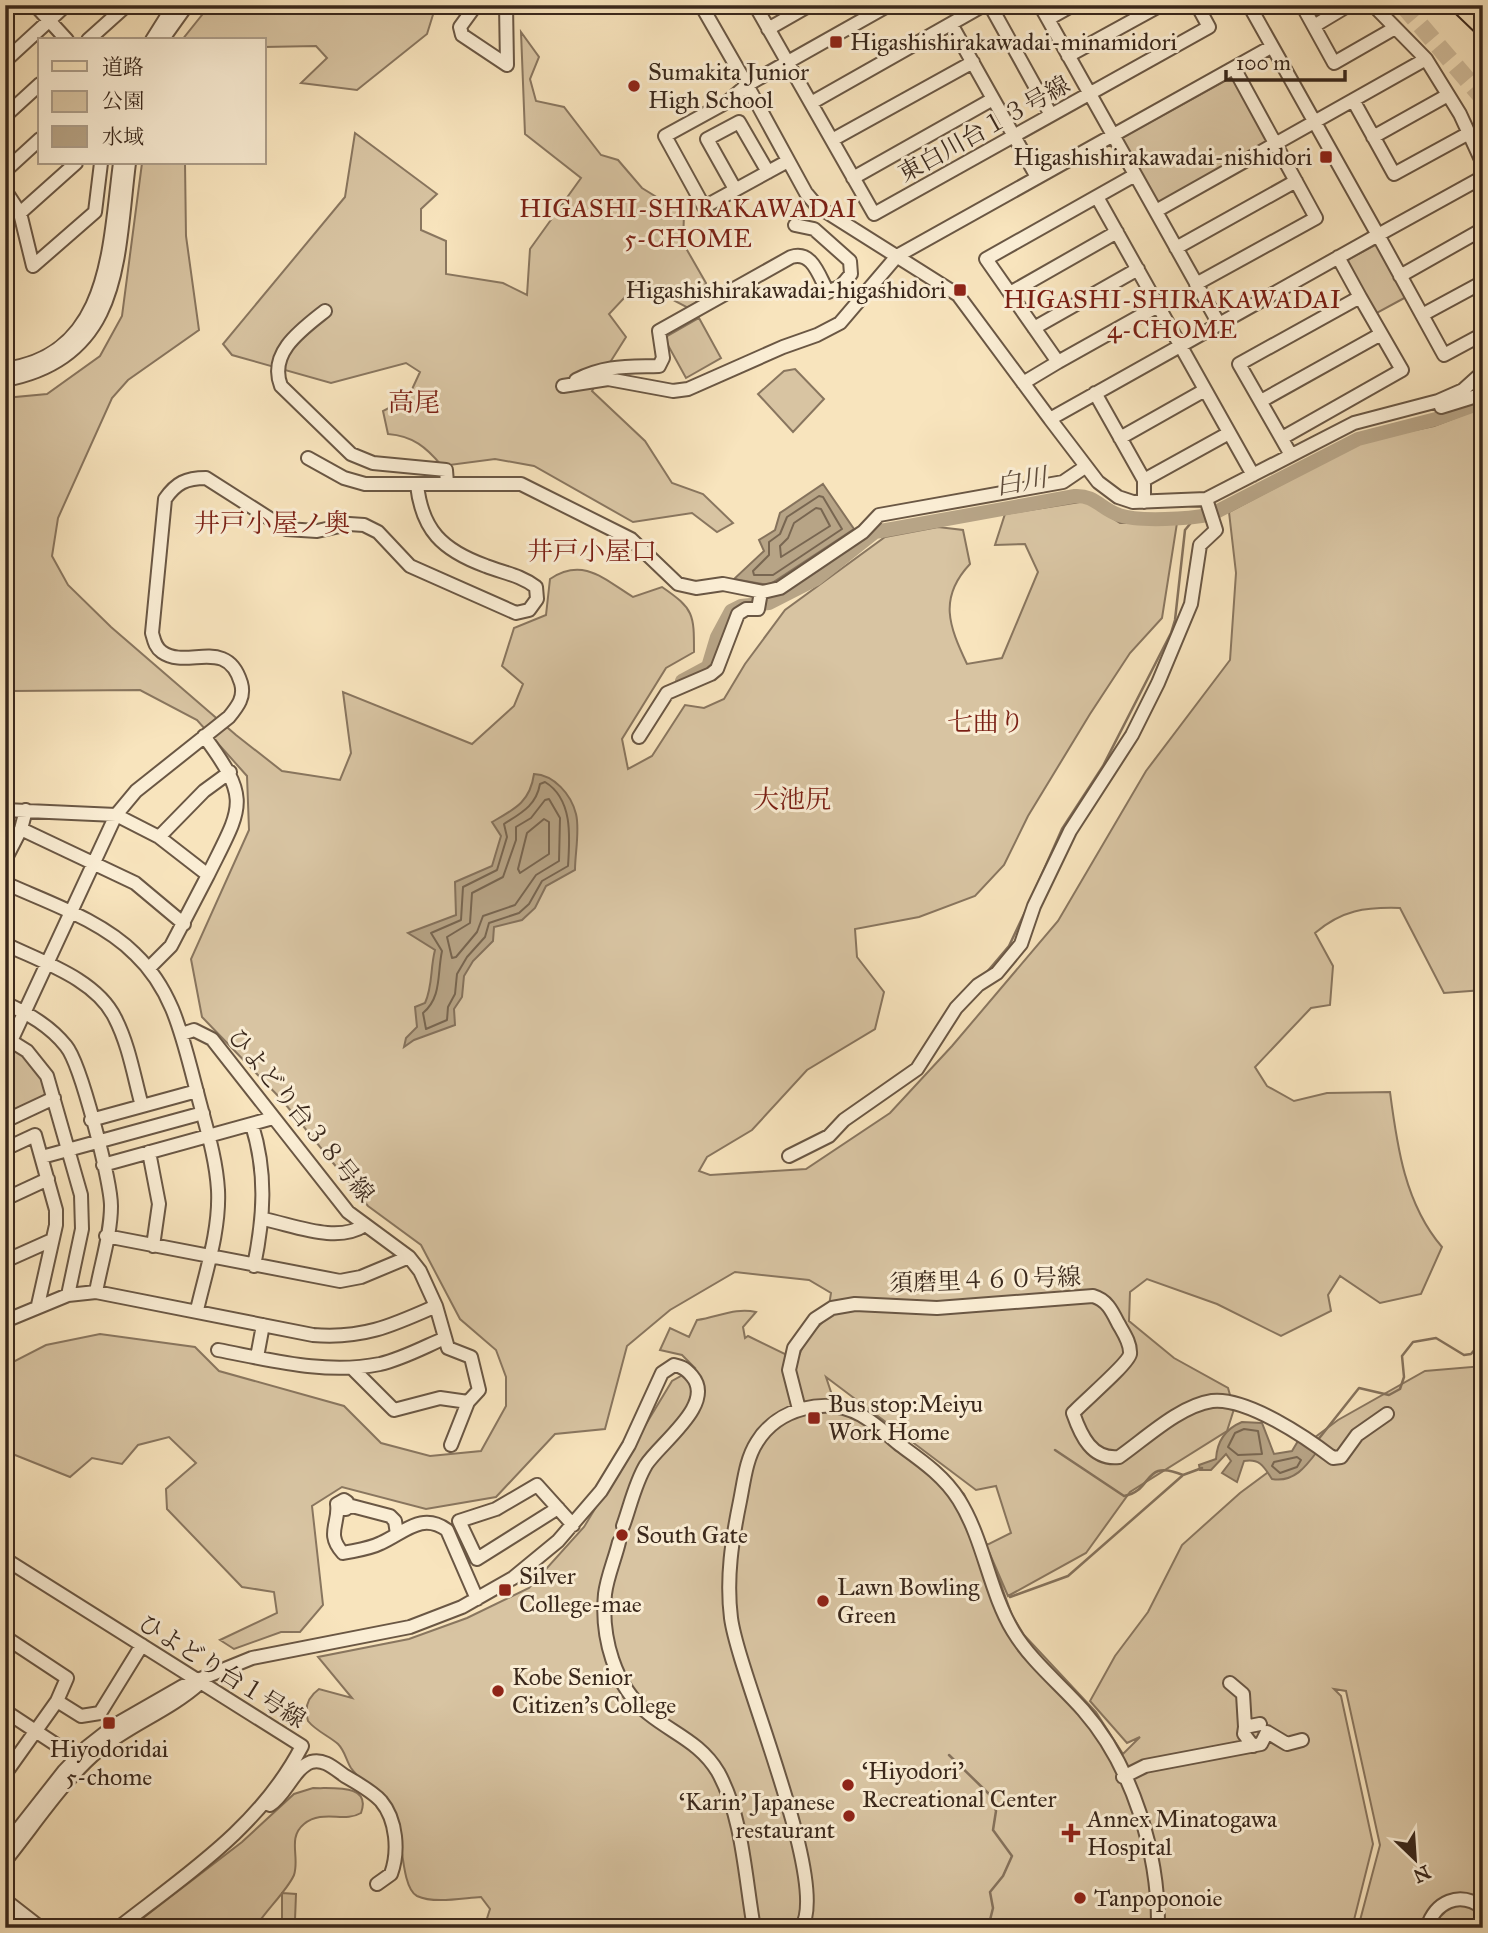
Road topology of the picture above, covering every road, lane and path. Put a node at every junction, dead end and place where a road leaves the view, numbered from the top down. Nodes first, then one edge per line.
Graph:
1 (35, 5) edge
2 (66, 5) edge
3 (127, 5) edge
4 (174, 5) edge
5 (187, 5) edge
6 (476, 5) edge
7 (506, 5) edge
8 (701, 5) edge
9 (810, 5) edge
10 (984, 5) edge
11 (990, 5) edge
12 (1040, 5) edge
13 (1073, 5) edge
14 (1161, 5) edge
15 (1197, 5) edge
16 (1250, 5) edge
17 (1302, 5) edge
18 (1349, 5) edge
19 (1373, 5) edge
20 (1458, 5) edge
21 (758, 6) edge
22 (887, 6) edge
23 (1048, 19) junction
24 (49, 21) junction
25 (951, 24) junction
26 (1314, 26) junction
27 (1395, 28) junction
28 (768, 29) junction
29 (1483, 29) edge
30 (65, 38) edge
31 (90, 38) edge
32 (153, 38) edge
33 (163, 38) edge
34 (1271, 47) junction
35 (1068, 56) junction
36 (1426, 59) junction
37 (5, 61) edge
38 (973, 62) junction
39 (786, 63) junction
40 (1234, 68) junction
41 (747, 85) junction
42 (38, 86) edge
43 (1089, 94) junction
44 (1448, 95) junction
45 (993, 99) junction
46 (1353, 100) junction
47 (811, 103) junction
48 (1051, 115) junction
49 (5, 116) edge
50 (1313, 121) junction
51 (1469, 132) junction
52 (1112, 135) junction
53 (1015, 137) junction
54 (1373, 137) junction
55 (38, 140) edge
56 (832, 140) junction
57 (1276, 144) junction
58 (788, 161) junction
59 (75, 164) edge
60 (101, 164) edge
61 (120, 164) edge
62 (129, 164) edge
63 (1483, 164) edge
64 (5, 171) edge
65 (768, 172) junction
66 (1135, 176) junction
67 (1037, 177) junction
68 (1483, 177) edge
69 (853, 178) junction
70 (1296, 181) junction
71 (735, 189) junction
72 (5, 190) edge
73 (1097, 197) junction
74 (1156, 212) junction
75 (20, 213) junction
76 (795, 225) dead end
77 (1483, 229) edge
78 (1117, 232) junction
79 (1378, 235) junction
80 (1176, 248) junction
81 (897, 256) junction
82 (1338, 257) junction
83 (1138, 269) junction
84 (1400, 276) junction
85 (1483, 282) edge
86 (1196, 284) junction
87 (1010, 293) junction
88 (1360, 297) junction
89 (1158, 306) junction
90 (325, 311) dead end
91 (1422, 316) junction
92 (1219, 324) junction
93 (1034, 328) junction
94 (1381, 334) junction
95 (1483, 334) edge
96 (1181, 345) junction
97 (1058, 362) junction
98 (5, 369) edge
99 (1483, 372) edge
100 (5, 380) edge
101 (1023, 383) junction
102 (1205, 390) junction
103 (1095, 393) junction
104 (1483, 394) edge
105 (1261, 401) junction
106 (1438, 401) junction
107 (1050, 419) junction
108 (1229, 433) junction
109 (1120, 438) junction
110 (1282, 438) junction
111 (1291, 455) junction
112 (308, 458) dead end
113 (1085, 467) junction
114 (1253, 475) junction
115 (1144, 480) junction
116 (447, 483) junction
117 (417, 485) junction
118 (1206, 499) junction
119 (1144, 502) junction
120 (761, 592) junction
121 (204, 736) junction
122 (639, 737) dead end
123 (230, 772) junction
124 (5, 810) edge
125 (26, 810) junction
126 (116, 815) junction
127 (21, 829) junction
128 (159, 837) junction
129 (5, 860) edge
130 (94, 864) junction
131 (208, 875) junction
132 (5, 883) edge
133 (71, 913) junction
134 (184, 924) junction
135 (5, 944) edge
136 (48, 964) junction
137 (149, 968) junction
138 (5, 1003) edge
139 (25, 1012) junction
140 (183, 1034) junction
141 (11, 1041) junction
142 (5, 1054) edge
143 (197, 1091) junction
144 (54, 1098) junction
145 (142, 1106) junction
146 (203, 1113) junction
147 (273, 1118) junction
148 (91, 1120) junction
149 (5, 1121) edge
150 (252, 1125) junction
151 (209, 1135) junction
152 (97, 1143) junction
153 (5, 1149) edge
154 (68, 1151) junction
155 (149, 1152) junction
156 (789, 1156) dead end
157 (42, 1157) junction
158 (103, 1164) junction
159 (48, 1179) junction
160 (5, 1199) edge
161 (263, 1219) junction
162 (365, 1225) junction
163 (106, 1236) junction
164 (52, 1240) junction
165 (153, 1246) junction
166 (209, 1256) junction
167 (409, 1257) junction
168 (5, 1261) edge
169 (254, 1266) junction
170 (96, 1292) junction
171 (68, 1295) junction
172 (38, 1306) junction
173 (436, 1306) junction
174 (197, 1310) junction
175 (5, 1321) edge
176 (263, 1325) junction
177 (445, 1338) junction
178 (218, 1350) dead end
179 (257, 1357) junction
180 (352, 1368) junction
181 (468, 1402) junction
182 (799, 1409) junction
183 (1387, 1414) dead end
184 (451, 1445) dead end
185 (558, 1508) junction
186 (573, 1525) junction
187 (624, 1527) dead end
188 (397, 1534) junction
189 (620, 1542) dead end
190 (5, 1559) edge
191 (478, 1599) junction
192 (5, 1637) edge
193 (142, 1645) junction
194 (203, 1681) junction
195 (1230, 1683) dead end
196 (57, 1701) junction
197 (5, 1711) edge
198 (1245, 1727) junction
199 (1264, 1728) junction
200 (37, 1730) junction
201 (1303, 1740) dead end
202 (1253, 1746) junction
203 (80, 1760) junction
204 (5, 1774) edge
205 (1123, 1777) junction
206 (266, 1805) junction
207 (5, 1846) edge
208 (5, 1861) edge
209 (377, 1884) dead end
210 (5, 1900) edge
211 (1483, 1908) edge
212 (5, 1915) edge
213 (21, 1928) edge
214 (41, 1928) edge
215 (118, 1928) edge
216 (754, 1928) edge
217 (801, 1928) edge
218 (1158, 1928) edge
219 (1427, 1928) edge

1 - 24 street
2 - 24 street
3 - 31 street
4 - 32 street
5 - 33 street
6 - 7 street
8 - 41 street
9 - 28 street
10 - 25 street
11 - 48 street
12 - 23 street
13 - 23 street
14 - 35 street
15 - 43 street, 東白川台１３号線
16 - 34 street
17 - 26 street
18 - 26 street
19 - 27 street
20 - 29 main road
21 - 28 street, 東白川台１３号線
22 - 39 street
23 - 35 street
24 - 30 street
24 - 37 street
25 - 38 street
25 - 47 street
26 - 27 street
27 - 36 street
28 - 39 street, 東白川台１３号線
34 - 40 street
34 - 50 street
35 - 43 street
36 - 44 street
36 - 46 street
38 - 45 street
38 - 56 street
39 - 41 street
39 - 47 street, 東白川台１３号線
40 - 52 street
40 - 57 street
41 - 58 street
41 - 71 street
42 - 49 street
43 - 48 street, 東白川台１３号線
43 - 52 street
44 - 51 street
44 - 54 street
45 - 53 street
45 - 69 street
46 - 50 street
46 - 54 street
47 - 56 street, 東白川台１３号線
48 - 53 street, 東白川台１３号線
50 - 57 street
50 - 79 street
51 - 54 street
51 - 63 street
52 - 66 street
52 - 67 street
53 - 67 street
53 - 69 street, 東白川台１３号線
55 - 64 street
56 - 69 street, 東白川台１３号線
57 - 70 street
57 - 74 street
58 - 65 street
58 - 81 street
59 - 75 street
60 - 75 street
61 - 98 street
62 - 100 street
65 - 71 street
65 - 71 street
66 - 73 street
66 - 74 street
67 - 81 street
68 - 79 street
70 - 80 street
70 - 86 street
72 - 75 street
73 - 78 street
73 - 87 street
74 - 80 street
76 - 81 street
77 - 84 street
78 - 83 street
78 - 87 street
79 - 82 street
79 - 84 street
80 - 86 street
81 - 101 street
82 - 88 street
82 - 92 street
83 - 89 street
83 - 93 street
84 - 91 street
85 - 91 street
86 - 92 street
87 - 93 street
88 - 94 street
88 - 105 street
89 - 96 street
89 - 97 street
90 - 116 street
91 - 95 street
92 - 96 street
93 - 97 street
94 - 105 street
94 - 110 street
96 - 102 street
96 - 103 street
97 - 101 street
99 - 106 street
101 - 107 street
102 - 108 street
102 - 109 street
103 - 107 street
103 - 109 street
104 - 106 street
105 - 110 street
106 - 111 street
107 - 113 street
108 - 114 street
108 - 115 street
109 - 115 street
110 - 111 street
111 - 114 street
112 - 117 street
113 - 119 street
113 - 120 street
114 - 118 street
115 - 119 street
116 - 117 street
116 - 120 street
117 - 121 street
118 - 119 street
118 - 156 street
120 - 122 street
121 - 123 street
121 - 126 street
123 - 128 street
123 - 131 street
124 - 125 street
125 - 126 street
125 - 127 street
126 - 128 street
126 - 130 street
127 - 129 street
127 - 130 street
128 - 131 street
130 - 133 street
130 - 134 street
131 - 134 street
132 - 133 street
133 - 136 street
133 - 137 street
134 - 137 street
135 - 136 street
136 - 139 street
136 - 145 street
137 - 140 street
138 - 139 street
139 - 141 street
139 - 148 street
140 - 143 street
140 - 147 street, ひよどり台３８号線
141 - 142 street
141 - 144 street
143 - 145 street
143 - 146 street
144 - 149 street
144 - 154 street
145 - 148 street
146 - 151 street
146 - 152 street
147 - 150 street
147 - 162 street, ひよどり台３８号線
148 - 152 street
150 - 151 street
150 - 161 street
151 - 155 street
151 - 166 street
152 - 154 street
152 - 158 street
153 - 157 street
154 - 157 street
154 - 171 street
155 - 158 street
155 - 165 street
157 - 159 street
158 - 163 street
159 - 160 street
159 - 164 street
161 - 162 street
161 - 169 street
162 - 167 street, ひよどり台３８号線
163 - 165 street
163 - 170 street
164 - 168 street
164 - 172 street
165 - 166 street
166 - 169 street
166 - 174 street
167 - 169 street
167 - 173 street, ひよどり台３８号線
170 - 171 street
170 - 174 street
171 - 172 street
172 - 175 street
173 - 176 street
173 - 177 street, ひよどり台３８号線
174 - 176 street
176 - 179 street
177 - 180 street
177 - 181 street
178 - 179 street
179 - 180 street
180 - 181 street
181 - 184 street
182 - 183 street, 須磨里４６０号線
182 - 205 street
182 - 217 street
185 - 185 street
185 - 186 street
186 - 187 street
186 - 191 street
188 - 188 street
188 - 191 street
189 - 216 street
190 - 193 street, ひよどり台１号線
191 - 194 street
192 - 196 street
193 - 194 street, ひよどり台１号線
193 - 196 street
194 - 203 street
194 - 206 street, ひよどり台１号線
195 - 198 street
196 - 200 street
197 - 200 street
198 - 199 street
198 - 202 street
199 - 201 street
199 - 202 street
200 - 203 street
200 - 204 street
202 - 205 street
203 - 207 street
203 - 208 street
205 - 218 street
206 - 209 street
206 - 215 street, ひよどり台１号線
210 - 214 street
211 - 219 street
212 - 213 street

